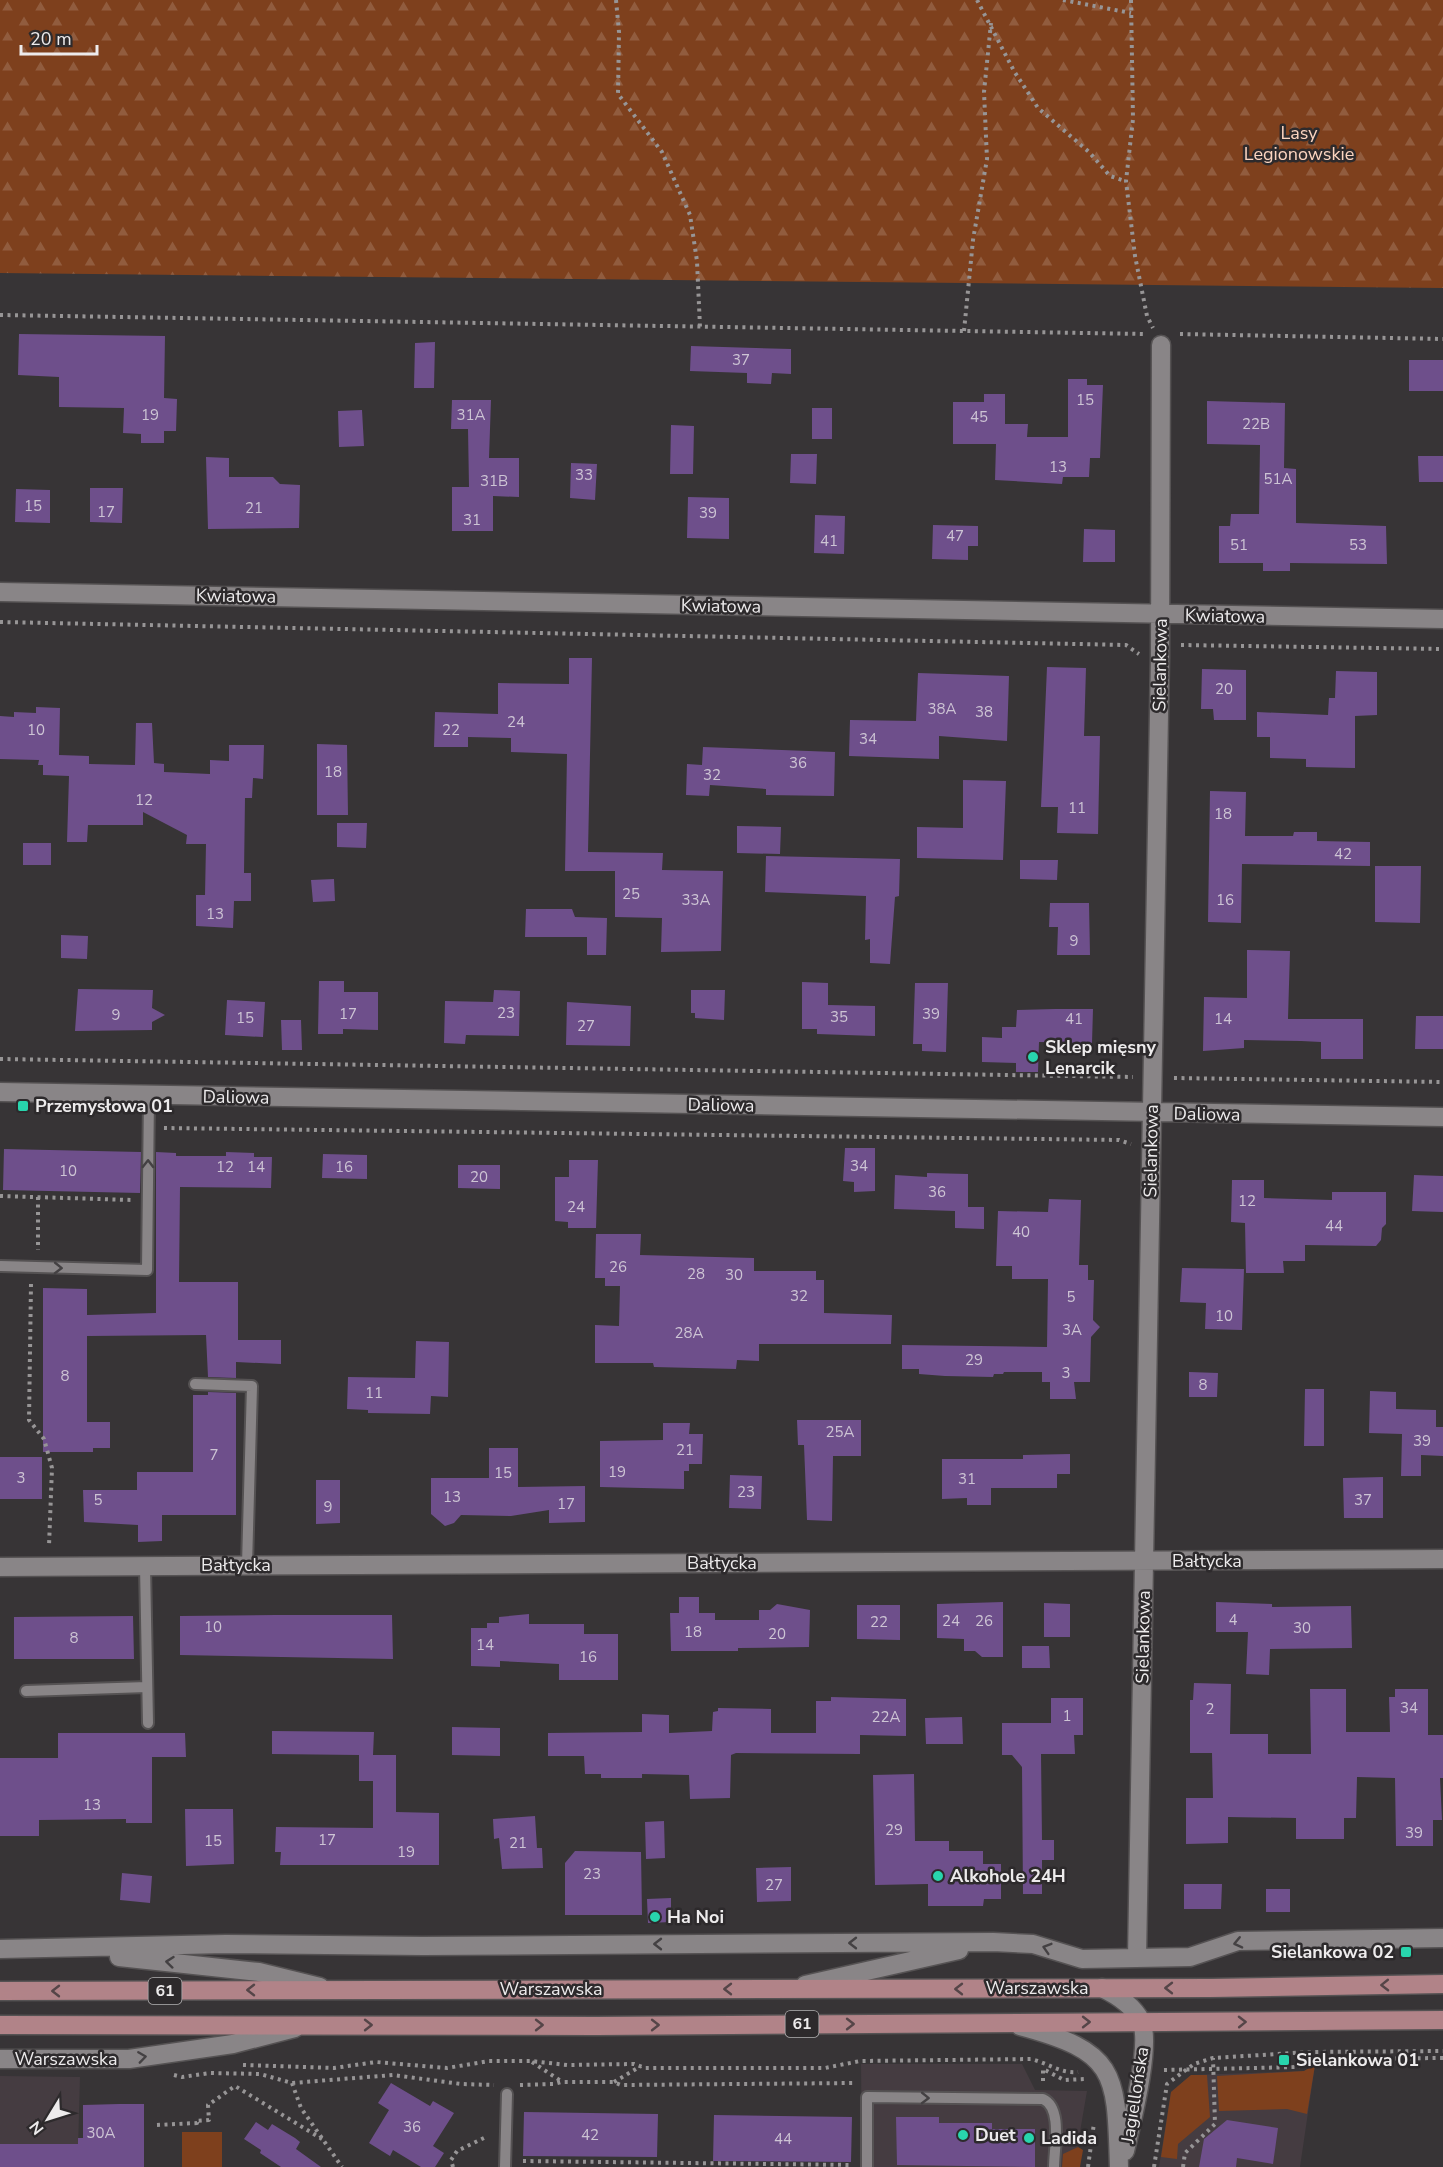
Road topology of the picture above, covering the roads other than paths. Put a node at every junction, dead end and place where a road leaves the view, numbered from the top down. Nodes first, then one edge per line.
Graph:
1 (1164, 339) road end
2 (0, 592) edge
3 (1160, 615) junction
4 (1443, 619) edge
5 (0, 1092) edge
6 (149, 1095) junction
7 (1152, 1113) junction
8 (1443, 1118) edge
9 (0, 1266) edge
10 (195, 1384) dead end
11 (1443, 1559) edge
12 (1144, 1562) junction
13 (247, 1565) junction
14 (145, 1566) junction
15 (0, 1567) edge
16 (147, 1687) junction
17 (26, 1691) dead end
18 (148, 1723) dead end
19 (1443, 1938) edge
20 (993, 1942) junction
21 (43, 1949) junction
22 (0, 1950) edge
23 (1137, 1958) junction
24 (1443, 1984) edge
25 (1102, 1988) junction
26 (787, 1989) junction
27 (331, 1990) junction
28 (0, 1991) edge
29 (1443, 2020) edge
30 (1007, 2022) junction
31 (1142, 2022) junction
32 (0, 2025) edge
33 (309, 2025) junction
34 (0, 2060) edge
35 (504, 2089) road end
36 (506, 2164) edge
37 (862, 2164) edge
38 (1054, 2167) edge
39 (1121, 2167) edge

1 - 3 street, Sielankowa
2 - 3 street, Kwiatowa
3 - 4 street, Kwiatowa
3 - 7 street, Sielankowa
5 - 6 street, Daliowa
6 - 7 street, Daliowa
9 -> 6 lane
7 - 8 street, Daliowa
7 - 12 street, Sielankowa
10 - 13 lane
11 - 12 street, Bałtycka
12 - 13 street, Bałtycka
12 - 23 street, Sielankowa
13 - 14 street, Bałtycka
14 - 15 street, Bałtycka
14 - 16 lane
16 - 17 lane
16 - 18 lane
19 -> 23 street
20 -> 21 street
23 -> 20 street
20 - 26 street
21 - 22 street
27 -> 21 street
24 -> 25 main road, Warszawska / 61
25 -> 26 main road, Warszawska / 61
25 - 31 street, Warszawska
26 -> 27 main road, Warszawska / 61
27 -> 28 main road, Warszawska / 61
31 -> 29 main road, Warszawska / 61
30 -> 31 main road, Warszawska / 61
33 -> 30 main road, Warszawska / 61
30 - 39 street, Jagiellońska
31 - 39 street, Jagiellońska
32 - 33 main road, Warszawska / 61
34 -> 33 street, Warszawska
35 - 36 lane
37 -> 38 lane

